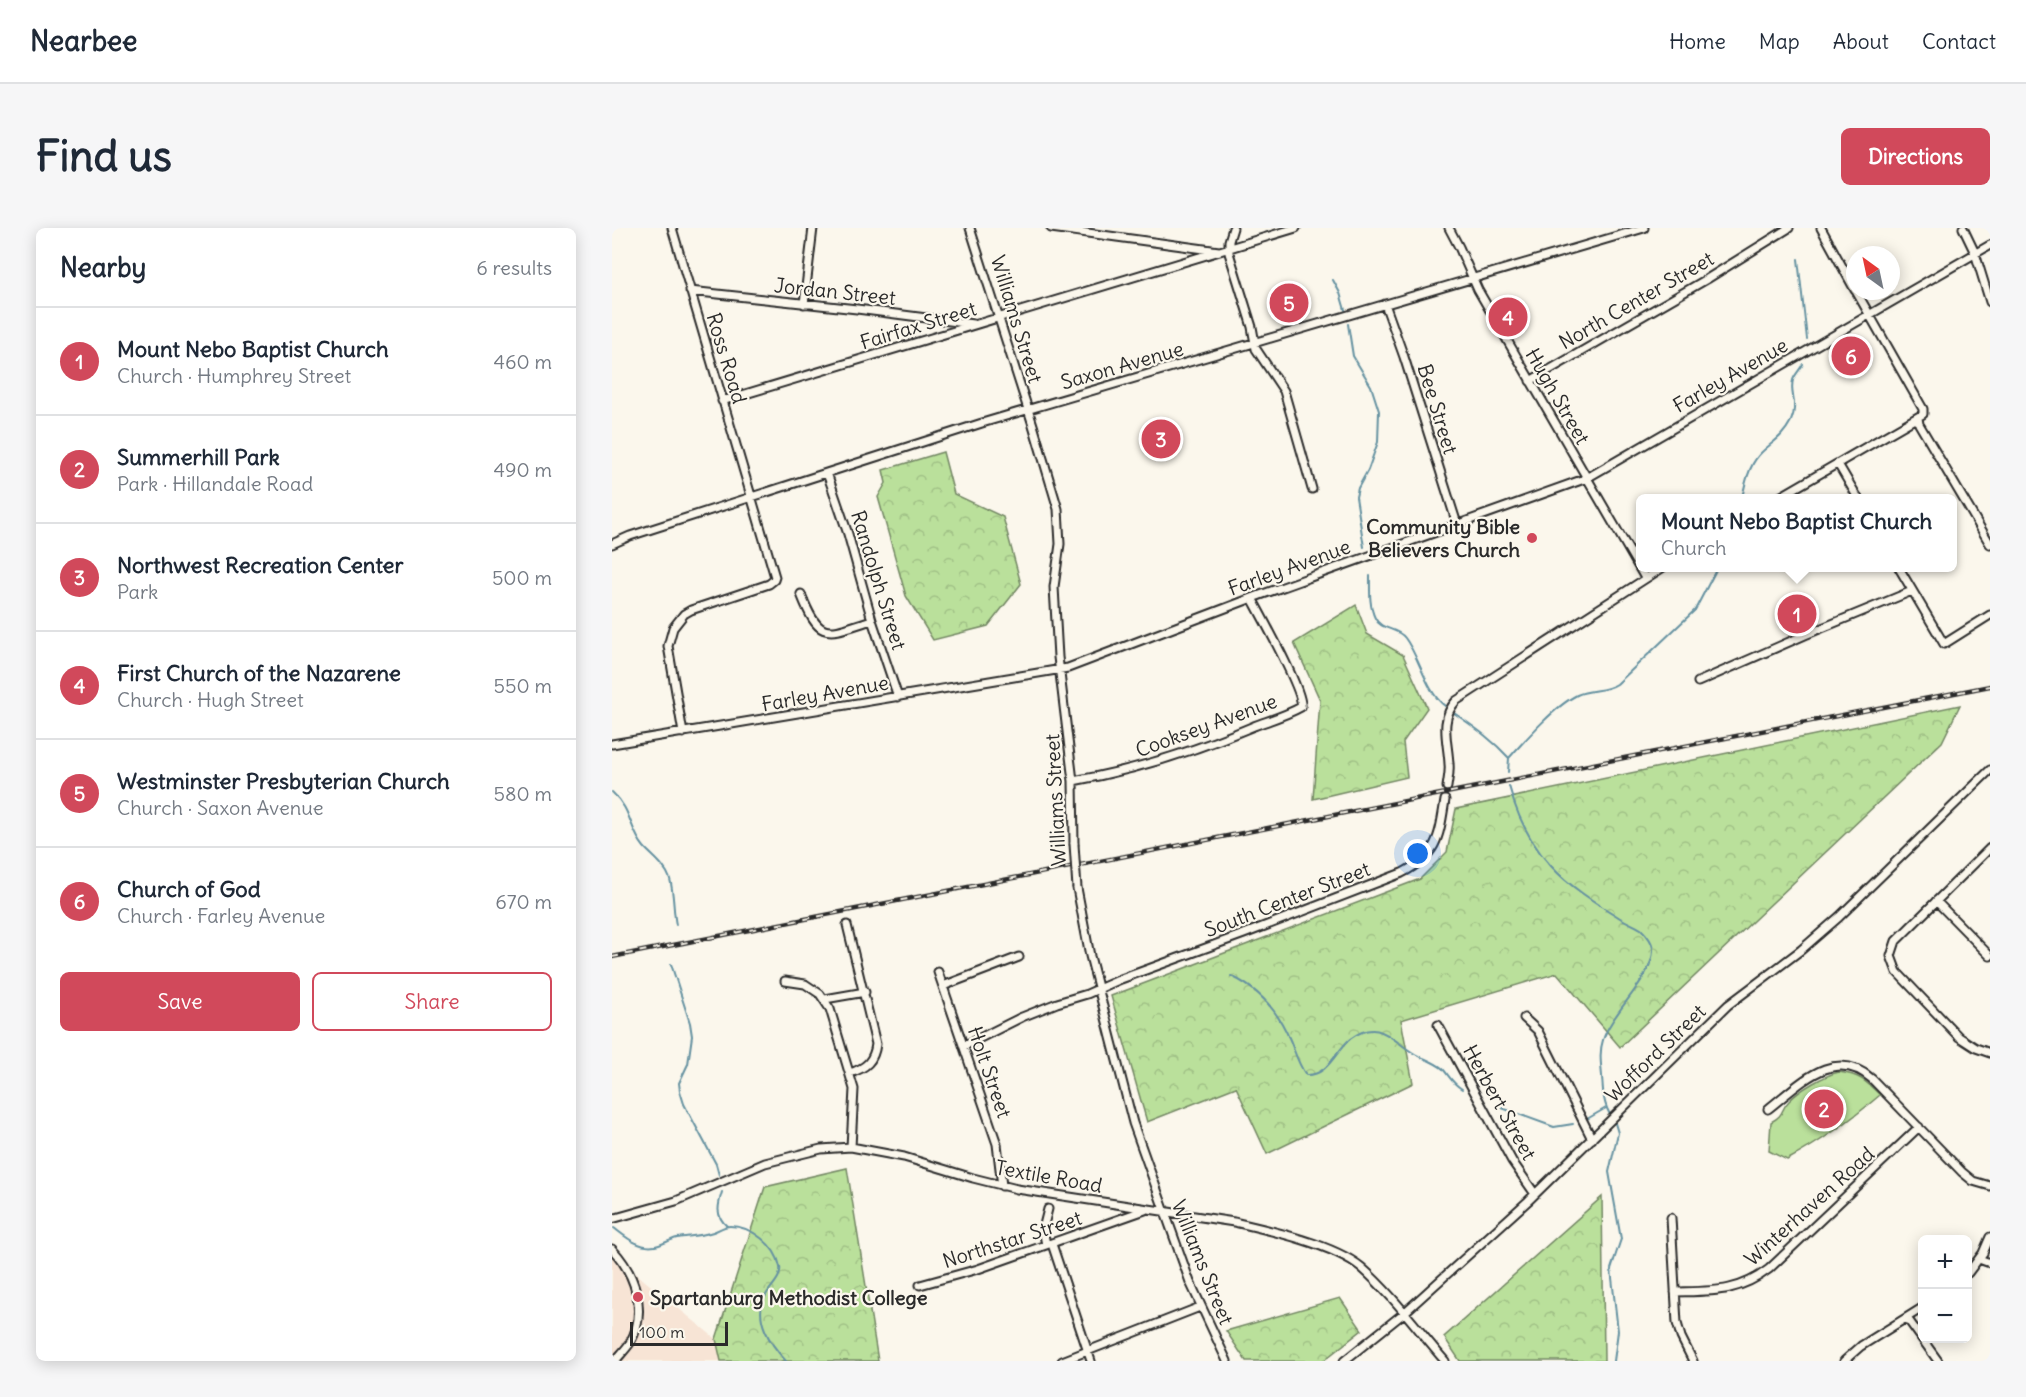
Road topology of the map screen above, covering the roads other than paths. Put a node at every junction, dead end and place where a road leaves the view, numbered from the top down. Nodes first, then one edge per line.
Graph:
1 (672, 228) edge
2 (813, 228) edge
3 (970, 228) edge
4 (1051, 228) edge
5 (1233, 228) edge
6 (1296, 228) edge
7 (1449, 228) edge
8 (1644, 228) edge
9 (1789, 228) edge
10 (1821, 228) edge
11 (1963, 228) edge
12 (1990, 245) edge
13 (1225, 250) junction
14 (1975, 254) junction
15 (1846, 274) edge
16 (1473, 278) junction
17 (690, 291) junction
18 (1861, 300) edge
19 (1990, 302) edge
20 (804, 304) junction
21 (1385, 304) junction
22 (1869, 314) junction
23 (999, 317) junction
24 (976, 324) junction
25 (1255, 343) junction
26 (1530, 381) junction
27 (722, 402) junction
28 (1028, 410) junction
29 (1918, 418) junction
30 (1838, 464) junction
31 (827, 473) junction
32 (1587, 478) junction
33 (1312, 489) dead end
34 (1785, 494) edge
35 (1856, 494) edge
36 (751, 496) junction
37 (1457, 524) junction
38 (612, 544) edge
39 (1990, 544) edge
40 (1636, 562) edge
41 (1642, 572) edge
42 (1654, 572) edge
43 (1902, 572) edge
44 (1645, 578) junction
45 (1912, 591) junction
46 (801, 594) dead end
47 (1252, 598) junction
48 (1990, 615) edge
49 (872, 620) junction
50 (1059, 670) junction
51 (1698, 682) dead end
52 (898, 697) junction
53 (683, 733) junction
54 (612, 744) edge
55 (1990, 770) edge
56 (1072, 781) junction
57 (1447, 787) dead end
58 (1445, 800) dead end
59 (1990, 848) edge
60 (1936, 901) junction
61 (847, 925) dead end
62 (1990, 956) edge
63 (1019, 957) dead end
64 (938, 972) dead end
65 (785, 981) dead end
66 (943, 986) junction
67 (1099, 989) junction
68 (865, 992) junction
69 (825, 999) junction
70 (1524, 1018) dead end
71 (1438, 1025) dead end
72 (964, 1046) junction
73 (1990, 1053) edge
74 (850, 1073) junction
75 (1768, 1109) dead end
76 (1919, 1127) junction
77 (1592, 1139) junction
78 (851, 1147) junction
79 (1990, 1185) edge
80 (1002, 1186) junction
81 (1535, 1194) junction
82 (1048, 1209) dead end
83 (1148, 1209) junction
84 (1165, 1211) junction
85 (1671, 1218) dead end
86 (612, 1219) edge
87 (1990, 1237) edge
88 (1049, 1244) junction
89 (612, 1249) edge
90 (1979, 1259) junction
91 (1990, 1263) edge
92 (1972, 1268) edge
93 (920, 1286) dead end
94 (1675, 1292) junction
95 (1200, 1307) junction
96 (1918, 1311) edge
97 (1404, 1313) junction
98 (1907, 1318) junction
99 (1088, 1351) junction
100 (615, 1361) edge
101 (1062, 1361) edge
102 (1091, 1361) edge
103 (1227, 1361) edge
104 (1344, 1361) edge
105 (1445, 1361) edge
106 (1693, 1361) edge
107 (1844, 1361) edge
108 (1938, 1361) edge

1 - 17 street, Ross Road
2 - 20 street
3 - 23 street, Williams Street
4 - 13 street
5 - 13 street
6 - 13 street, Fairfax Street
7 - 16 street, Hugh Street
8 - 16 street, Saxon Avenue
9 - 26 street, North Center Street
10 - 15 street
11 - 14 street
12 - 14 street, Farley Avenue
13 - 23 street, Fairfax Street
13 - 25 street
14 - 19 street
14 - 22 street, Farley Avenue
16 - 21 street, Saxon Avenue
16 - 26 street, Hugh Street
17 - 20 street, Jordan Street
17 - 27 street, Ross Road
18 - 22 street
20 - 24 street, Jordan Street
21 - 25 street, Saxon Avenue
21 - 37 street, Bee Street
22 - 29 street
22 - 32 street, Farley Avenue
23 - 24 street, Fairfax Street
23 - 28 street, Williams Street
24 - 27 street, Fairfax Street
25 - 28 street, Saxon Avenue
25 - 33 street
26 - 32 street, Hugh Street
27 - 36 street, Ross Road
28 - 31 street, Saxon Avenue
28 - 50 street, Williams Street
29 - 30 street
29 - 39 street
30 - 34 street
30 - 35 street
31 - 36 street, Saxon Avenue
31 - 49 street, Randolph Street
32 - 37 street, Farley Avenue
32 - 40 street, Hugh Street
36 - 38 street, Saxon Avenue
36 - 53 street, Ross Road
37 - 47 street, Farley Avenue
41 - 44 street, Hugh Street
42 - 44 street
43 - 45 street
44 - 57 street
45 - 48 street
45 - 51 street
46 - 49 street
47 - 50 street, Farley Avenue
47 - 56 street, Cooksey Avenue
49 - 52 street, Randolph Street
50 - 52 street, Farley Avenue
50 - 56 street, Williams Street
52 - 53 street, Farley Avenue
53 - 54 street, Farley Avenue
55 - 77 street, Wofford Street
56 - 67 street, Williams Street, bridge
58 - 67 street, South Center Street
59 - 60 street
60 - 62 street
60 - 73 street
61 - 68 street
63 - 66 street
64 - 66 street, Holt Street
65 - 69 street
66 - 72 street, Holt Street
67 - 72 street, South Center Street
67 - 84 street, Williams Street
68 - 69 street
68 - 74 street
69 - 74 street
70 - 77 street
71 - 81 street, Herbert Street
72 - 80 street, Holt Street
74 - 78 street
75 - 76 street
76 - 79 street
76 - 94 street, Winterhaven Road
77 - 81 street, Wofford Street
78 - 80 street, Textile Road
78 - 86 street, Textile Road
80 - 83 street, Textile Road
81 - 97 street, Wofford Street
82 - 88 street
83 - 84 street, Textile Road
83 - 88 street, Northstar Street
84 - 95 street, Williams Street
84 - 97 street, Textile Road
85 - 94 street
87 - 90 street
88 - 93 street, Northstar Street
88 - 99 street
89 - 100 street
90 - 91 street
90 - 92 street
94 - 106 street
95 - 99 street
95 - 103 street, Williams Street
96 - 98 street
97 - 104 street, Wofford Street
97 - 105 street, Textile Road
98 - 107 street
98 - 108 street
99 - 101 street
99 - 102 street

